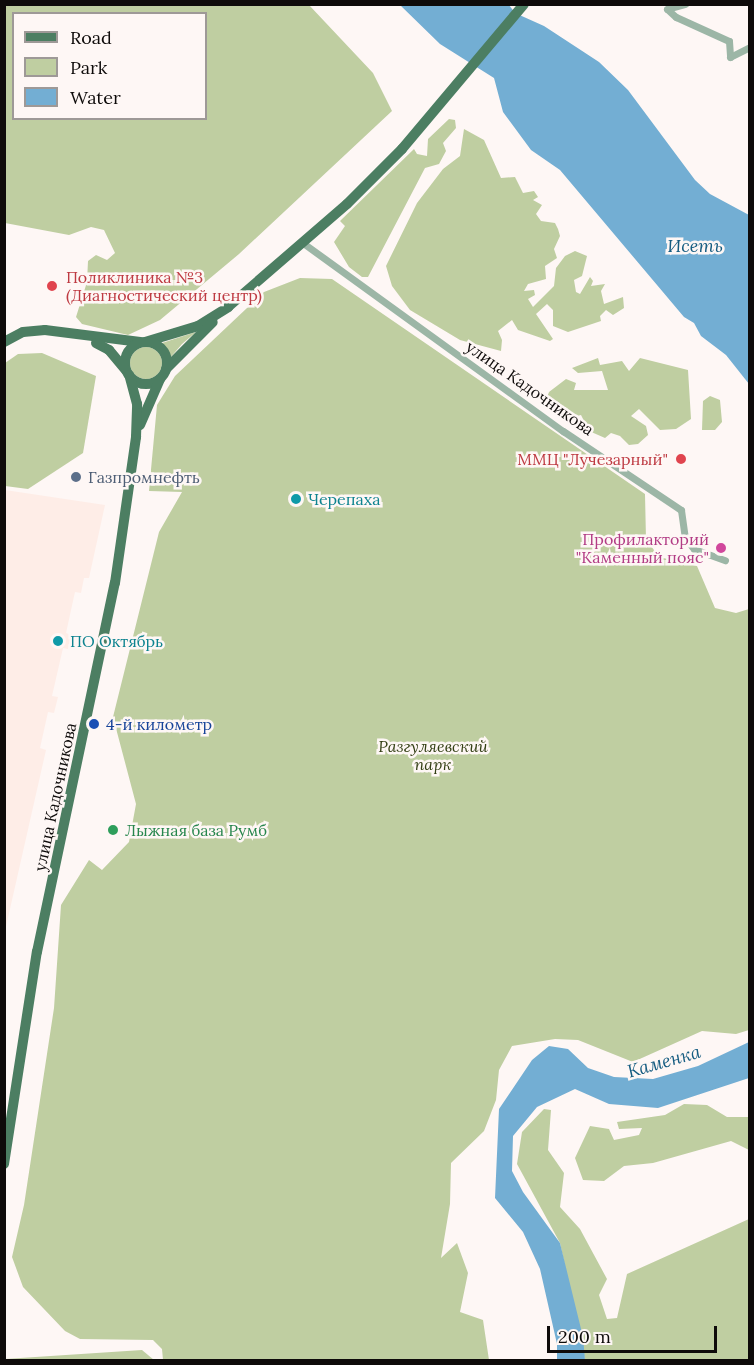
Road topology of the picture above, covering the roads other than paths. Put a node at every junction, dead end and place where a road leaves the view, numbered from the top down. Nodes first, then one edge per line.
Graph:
1 (524, 4) edge
2 (685, 4) edge
3 (750, 47) edge
4 (303, 243) junction
5 (228, 307) junction
6 (85, 337) junction
7 (4, 342) edge
8 (143, 342) junction
9 (128, 373) junction
10 (163, 374) junction
11 (136, 436) junction
12 (725, 560) dead end
13 (4, 1164) edge

1 - 4 main road
2 - 3 street
4 - 5 main road
4 - 12 street, улица Кадочникова
5 - 8 main road
5 - 10 main road
6 - 7 main road
6 - 8 main road
6 - 9 main road
8 - 9 main road
8 - 10 main road
9 - 10 main road
9 - 11 main road
10 - 11 main road
11 - 13 main road, улица Кадочникова

